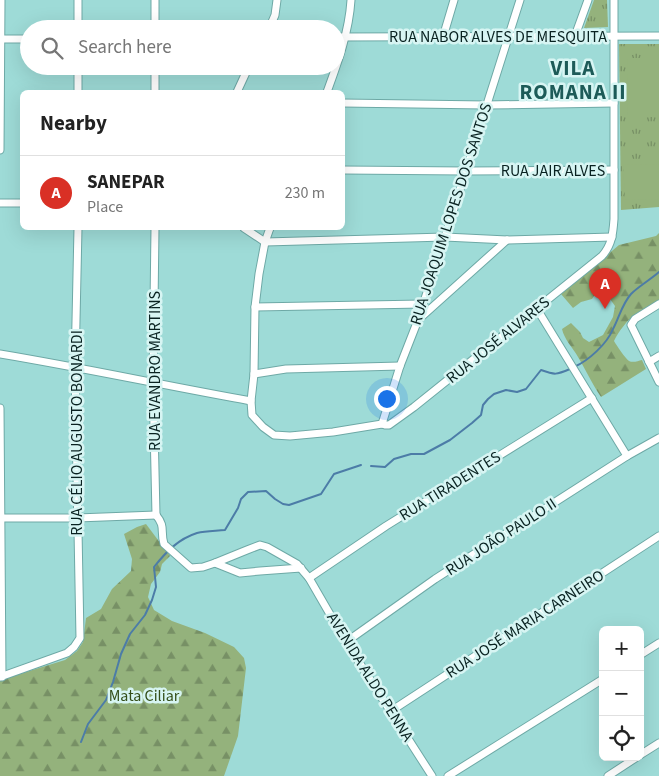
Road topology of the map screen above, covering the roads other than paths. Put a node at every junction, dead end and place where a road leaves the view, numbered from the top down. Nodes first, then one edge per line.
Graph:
1 (1, 0) edge
2 (78, 0) edge
3 (155, 0) edge
4 (277, 0) edge
5 (351, 0) edge
6 (454, 0) edge
7 (520, 0) edge
8 (588, 0) edge
9 (614, 0) edge
10 (78, 20) edge
11 (155, 20) edge
12 (273, 20) edge
13 (509, 36) junction
14 (575, 36) junction
15 (613, 36) junction
16 (659, 36) edge
17 (443, 37) junction
18 (20, 38) edge
19 (346, 38) junction
20 (1, 39) edge
21 (345, 41) edge
22 (78, 75) edge
23 (155, 75) edge
24 (245, 75) edge
25 (333, 75) edge
26 (78, 90) edge
27 (155, 90) edge
28 (238, 90) edge
29 (328, 90) edge
30 (345, 103) edge
31 (614, 103) junction
32 (486, 105) junction
33 (0, 150) edge
34 (345, 170) edge
35 (614, 170) junction
36 (466, 171) junction
37 (0, 203) edge
38 (20, 203) edge
39 (78, 230) edge
40 (155, 230) edge
41 (247, 230) edge
42 (269, 230) edge
43 (445, 237) junction
44 (612, 237) junction
45 (507, 240) junction
46 (265, 242) junction
47 (422, 304) junction
48 (659, 304) edge
49 (255, 307) junction
50 (537, 309) junction
51 (418, 320) junction
52 (0, 354) edge
53 (659, 356) edge
54 (649, 362) junction
55 (400, 366) junction
56 (75, 367) junction
57 (254, 374) junction
58 (659, 382) edge
59 (153, 383) junction
60 (592, 398) junction
61 (251, 401) junction
62 (0, 408) edge
63 (384, 425) junction
64 (658, 440) edge
65 (628, 456) junction
66 (156, 515) junction
67 (0, 518) edge
68 (77, 518) junction
69 (659, 536) edge
70 (215, 563) junction
71 (300, 568) junction
72 (309, 578) junction
73 (346, 642) junction
74 (659, 643) edge
75 (644, 652) edge
76 (1, 677) edge
77 (599, 682) edge
78 (391, 711) junction
79 (659, 743) edge
80 (644, 753) edge
81 (631, 761) edge
82 (432, 776) edge
83 (448, 776) edge
84 (608, 776) edge

1 - 20 street
2 - 10 street
3 - 11 street
4 - 12 street
5 - 19 street
6 - 17 street
7 - 13 street, RUA JOAQUIM LOPES DOS SANTOS
8 - 14 street
9 - 15 street
13 - 14 street, RUA NABOR ALVES DE MESQUITA
13 - 17 street, RUA NABOR ALVES DE MESQUITA
13 - 32 street, RUA JOAQUIM LOPES DOS SANTOS
14 - 15 street, RUA NABOR ALVES DE MESQUITA
15 - 16 street, RUA NABOR ALVES DE MESQUITA
15 - 31 street
17 - 19 street, RUA NABOR ALVES DE MESQUITA
18 - 20 street
19 - 21 street
20 - 33 street
22 - 26 street
23 - 27 street
24 - 28 street
25 - 29 street
30 - 32 street
31 - 32 street
31 - 35 street
32 - 36 street, RUA JOAQUIM LOPES DOS SANTOS
34 - 36 street, RUA JAIR ALVES
35 - 36 street, RUA JAIR ALVES
35 - 44 street
36 - 43 street, RUA JOAQUIM LOPES DOS SANTOS
37 - 38 street
39 - 56 street, RUA CÉLIO AUGUSTO BONARDI
40 - 59 street, RUA EVANDRO MARTINS
41 - 46 street
42 - 46 street
43 - 45 street
43 - 46 street
43 - 47 street, RUA JOAQUIM LOPES DOS SANTOS
44 - 45 street
44 - 50 street, RUA JOSÉ ALVARES
45 - 51 street
46 - 49 street
47 - 49 street
47 - 51 street, RUA JOAQUIM LOPES DOS SANTOS
48 - 54 street
49 - 57 street
50 - 60 street
50 - 63 street, RUA JOSÉ ALVARES
51 - 55 street, RUA JOAQUIM LOPES DOS SANTOS
52 - 56 street
53 - 54 street
54 - 58 street
55 - 57 street
55 - 63 street, RUA JOAQUIM LOPES DOS SANTOS
56 - 59 street
56 - 68 street, RUA CÉLIO AUGUSTO BONARDI
57 - 61 street
59 - 61 street
59 - 66 street, RUA EVANDRO MARTINS
60 - 65 street
60 - 72 street, RUA TIRADENTES
61 - 63 street
62 - 67 street
64 - 65 street, RUA JOÃO PAULO II
65 - 73 street, RUA JOÃO PAULO II
66 - 68 street
66 - 70 street, RUA EVANDRO MARTINS
67 - 68 street
67 - 76 street
68 - 76 street, RUA CÉLIO AUGUSTO BONARDI
69 - 78 street, RUA JOSÉ MARIA CARNEIRO
70 - 71 street
70 - 71 street, AVENIDA ALDO PENNA
71 - 72 street, AVENIDA ALDO PENNA
72 - 73 street, AVENIDA ALDO PENNA
73 - 78 street, AVENIDA ALDO PENNA
74 - 75 street
77 - 83 street
78 - 82 street, AVENIDA ALDO PENNA
79 - 80 street
81 - 84 street

